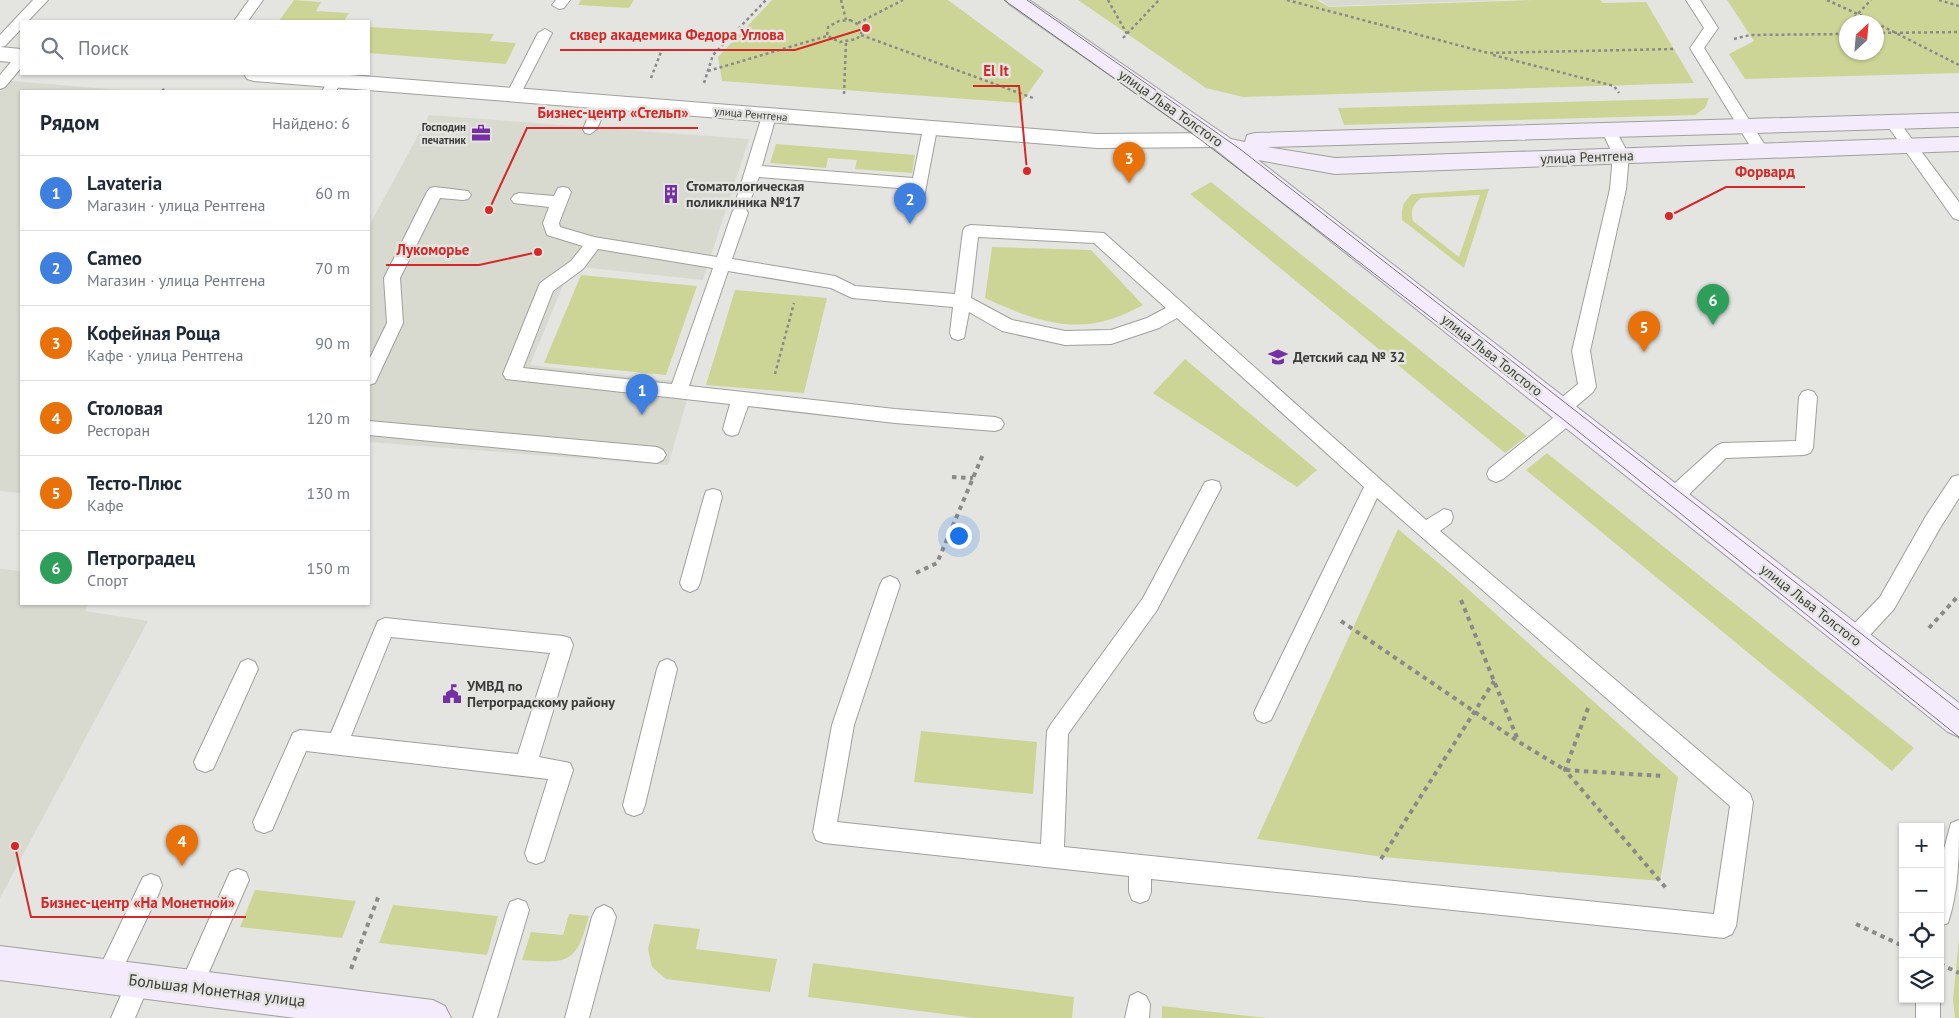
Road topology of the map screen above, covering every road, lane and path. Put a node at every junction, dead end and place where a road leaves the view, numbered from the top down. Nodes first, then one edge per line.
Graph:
1 (40, 0) edge
2 (256, 0) edge
3 (766, 0) edge
4 (841, 0) edge
5 (903, 0) edge
6 (1016, 0) edge
7 (1108, 0) edge
8 (1159, 0) edge
9 (1287, 0) edge
10 (1693, 0) edge
11 (1827, 0) edge
12 (1871, 0) edge
13 (1939, 0) edge
14 (1959, 6) edge
15 (1857, 14) joint
16 (21, 20) edge
17 (242, 20) edge
18 (846, 20) junction
19 (20, 22) edge
20 (858, 23) junction
21 (1884, 27) edge
22 (1959, 32) edge
23 (1884, 33) edge
24 (1897, 33) junction
25 (544, 34) dead end
26 (1127, 34) junction
27 (1839, 34) edge
28 (861, 35) junction
29 (828, 36) junction
30 (1750, 36) dead end
31 (672, 37) dead end
32 (693, 38) dead end
33 (1123, 38) dead end
34 (846, 42) junction
35 (0, 43) edge
36 (1674, 48) dead end
37 (661, 52) dead end
38 (1488, 53) junction
39 (0, 54) edge
40 (20, 56) edge
41 (20, 61) edge
42 (1959, 65) edge
43 (708, 71) junction
44 (260, 75) edge
45 (651, 78) dead end
46 (704, 83) dead end
47 (0, 84) edge
48 (332, 86) edge
49 (166, 87) dead end
50 (163, 90) edge
51 (1619, 93) dead end
52 (844, 94) dead end
53 (513, 95) junction
54 (1034, 98) dead end
55 (601, 103) junction
56 (769, 116) junction
57 (1959, 120) edge
58 (1892, 122) junction
59 (1746, 127) junction
60 (590, 129) dead end
61 (930, 129) junction
62 (1609, 131) junction
63 (1218, 140) junction
64 (1959, 144) edge
65 (1908, 146) junction
66 (1760, 150) junction
67 (1621, 155) junction
68 (752, 171) junction
69 (920, 184) junction
70 (463, 195) dead end
71 (519, 199) dead end
72 (916, 204) dead end
73 (1959, 214) edge
74 (594, 243) junction
75 (722, 264) junction
76 (802, 276) junction
77 (962, 301) junction
78 (1177, 310) junction
79 (958, 333) dead end
80 (370, 376) edge
81 (679, 390) junction
82 (1808, 397) dead end
83 (741, 398) junction
84 (768, 401) junction
85 (1565, 412) junction
86 (995, 424) joint
87 (370, 428) edge
88 (732, 429) dead end
89 (658, 455) dead end
90 (1496, 474) dead end
91 (952, 477) dead end
92 (973, 478) junction
93 (1374, 484) junction
94 (1959, 484) edge
95 (1212, 488) dead end
96 (713, 496) dead end
97 (1673, 497) junction
98 (1444, 517) dead end
99 (1426, 531) junction
100 (690, 583) dead end
101 (890, 584) joint
102 (1959, 595) edge
103 (1460, 597) dead end
104 (1317, 603) junction
105 (1929, 628) dead end
106 (1853, 639) junction
107 (248, 669) dead end
108 (667, 669) dead end
109 (1599, 680) junction
110 (1494, 681) junction
111 (1475, 712) junction
112 (1264, 713) dead end
113 (1959, 722) edge
114 (1519, 742) junction
115 (337, 744) junction
116 (205, 762) dead end
117 (525, 766) junction
118 (1565, 770) junction
119 (1717, 781) junction
120 (634, 805) dead end
121 (264, 822) dead end
122 (1959, 831) edge
123 (536, 853) dead end
124 (1052, 855) junction
125 (1140, 865) junction
126 (238, 880) dead end
127 (150, 885) dead end
128 (1359, 890) junction
129 (1140, 892) dead end
130 (379, 895) dead end
131 (518, 910) dead end
132 (1940, 913) edge
133 (604, 917) dead end
134 (1697, 924) junction
135 (1856, 924) dead end
136 (1899, 944) edge
137 (0, 963) edge
138 (1944, 966) edge
139 (351, 969) dead end
140 (1959, 973) edge
141 (123, 979) junction
142 (191, 987) junction
143 (1928, 1003) edge
144 (122, 1018) edge
145 (433, 1018) edge
146 (485, 1018) edge
147 (577, 1018) edge
148 (1928, 1018) edge

1 - 16 lane
2 - 17 lane
3 - 43 path
4 - 18 path
5 - 20 path
6 - 63 street, улица Льва Толстого
7 - 26 path
8 - 26 path
9 - 38 path
10 - 59 lane
11 - 15 path
12 - 15 path
13 - 14 path
18 - 20 path
18 - 29 path
19 - 35 lane
20 - 28 path
21 - 24 path
22 - 24 path
23 - 24 path
24 - 42 path
25 - 53 lane
26 - 33 path
27 - 30 path
28 - 34 path
28 - 54 path
29 - 34 path
29 - 43 path
31 - 32 path
34 - 52 path
36 - 38 path
37 - 45 path
38 - 51 path
39 - 40 street
41 - 47 lane
43 - 46 path
44 - 48 street, улица Рентгена
48 - 53 street, улица Рентгена
49 - 50 path
53 - 55 street, улица Рентгена
55 - 56 street, улица Рентгена
55 - 60 lane
56 - 61 street, улица Рентгена
56 - 68 lane
57 - 58 street, улица Рентгена
58 - 59 street, улица Рентгена
58 - 65 lane
59 - 62 street, улица Рентгена
59 - 66 lane
61 - 63 street, улица Рентгена
61 - 69 lane
62 - 63 street, улица Рентгена
62 - 67 lane
63 - 67 street, улица Рентгена
63 - 85 street, улица Льва Толстого
64 - 65 street, улица Рентгена
65 - 66 street, улица Рентгена
65 - 73 lane
66 - 67 street, улица Рентгена
67 - 85 lane
68 - 69 lane
68 - 75 lane
69 - 72 lane
70 - 80 lane
71 - 74 lane
74 - 75 lane
74 - 81 lane
75 - 76 lane
75 - 81 lane
76 - 77 lane
76 - 84 path
77 - 78 lane
77 - 78 lane
77 - 79 lane
78 - 93 lane
81 - 83 lane
82 - 97 lane
83 - 84 lane
83 - 88 lane
84 - 86 lane
85 - 90 lane
85 - 97 street, улица Льва Толстого
86 - 92 path
87 - 89 lane
91 - 92 path
92 - 101 path
93 - 99 lane
93 - 104 lane
94 - 106 lane
95 - 124 lane
96 - 100 lane
97 - 106 street, улица Льва Толстого
98 - 99 lane
99 - 109 lane
101 - 124 lane
102 - 105 path
103 - 110 path
104 - 111 path
104 - 112 lane
106 - 113 street, улица Льва Толстого
107 - 116 lane
108 - 120 lane
109 - 118 path
109 - 119 lane
110 - 111 path
110 - 114 path
111 - 114 path
111 - 128 path
114 - 118 path
115 - 117 lane
115 - 117 lane
115 - 121 lane
117 - 123 lane
118 - 119 path
118 - 134 path
119 - 134 lane
122 - 132 lane
124 - 125 lane
125 - 128 lane
125 - 129 lane
126 - 142 lane
127 - 141 lane
128 - 134 lane
130 - 139 path
131 - 146 lane
133 - 147 lane
135 - 136 path
137 - 141 street, Большая Монетная улица
138 - 140 path
141 - 142 street, Большая Монетная улица
141 - 144 lane
142 - 145 street, Большая Монетная улица
143 - 148 lane

